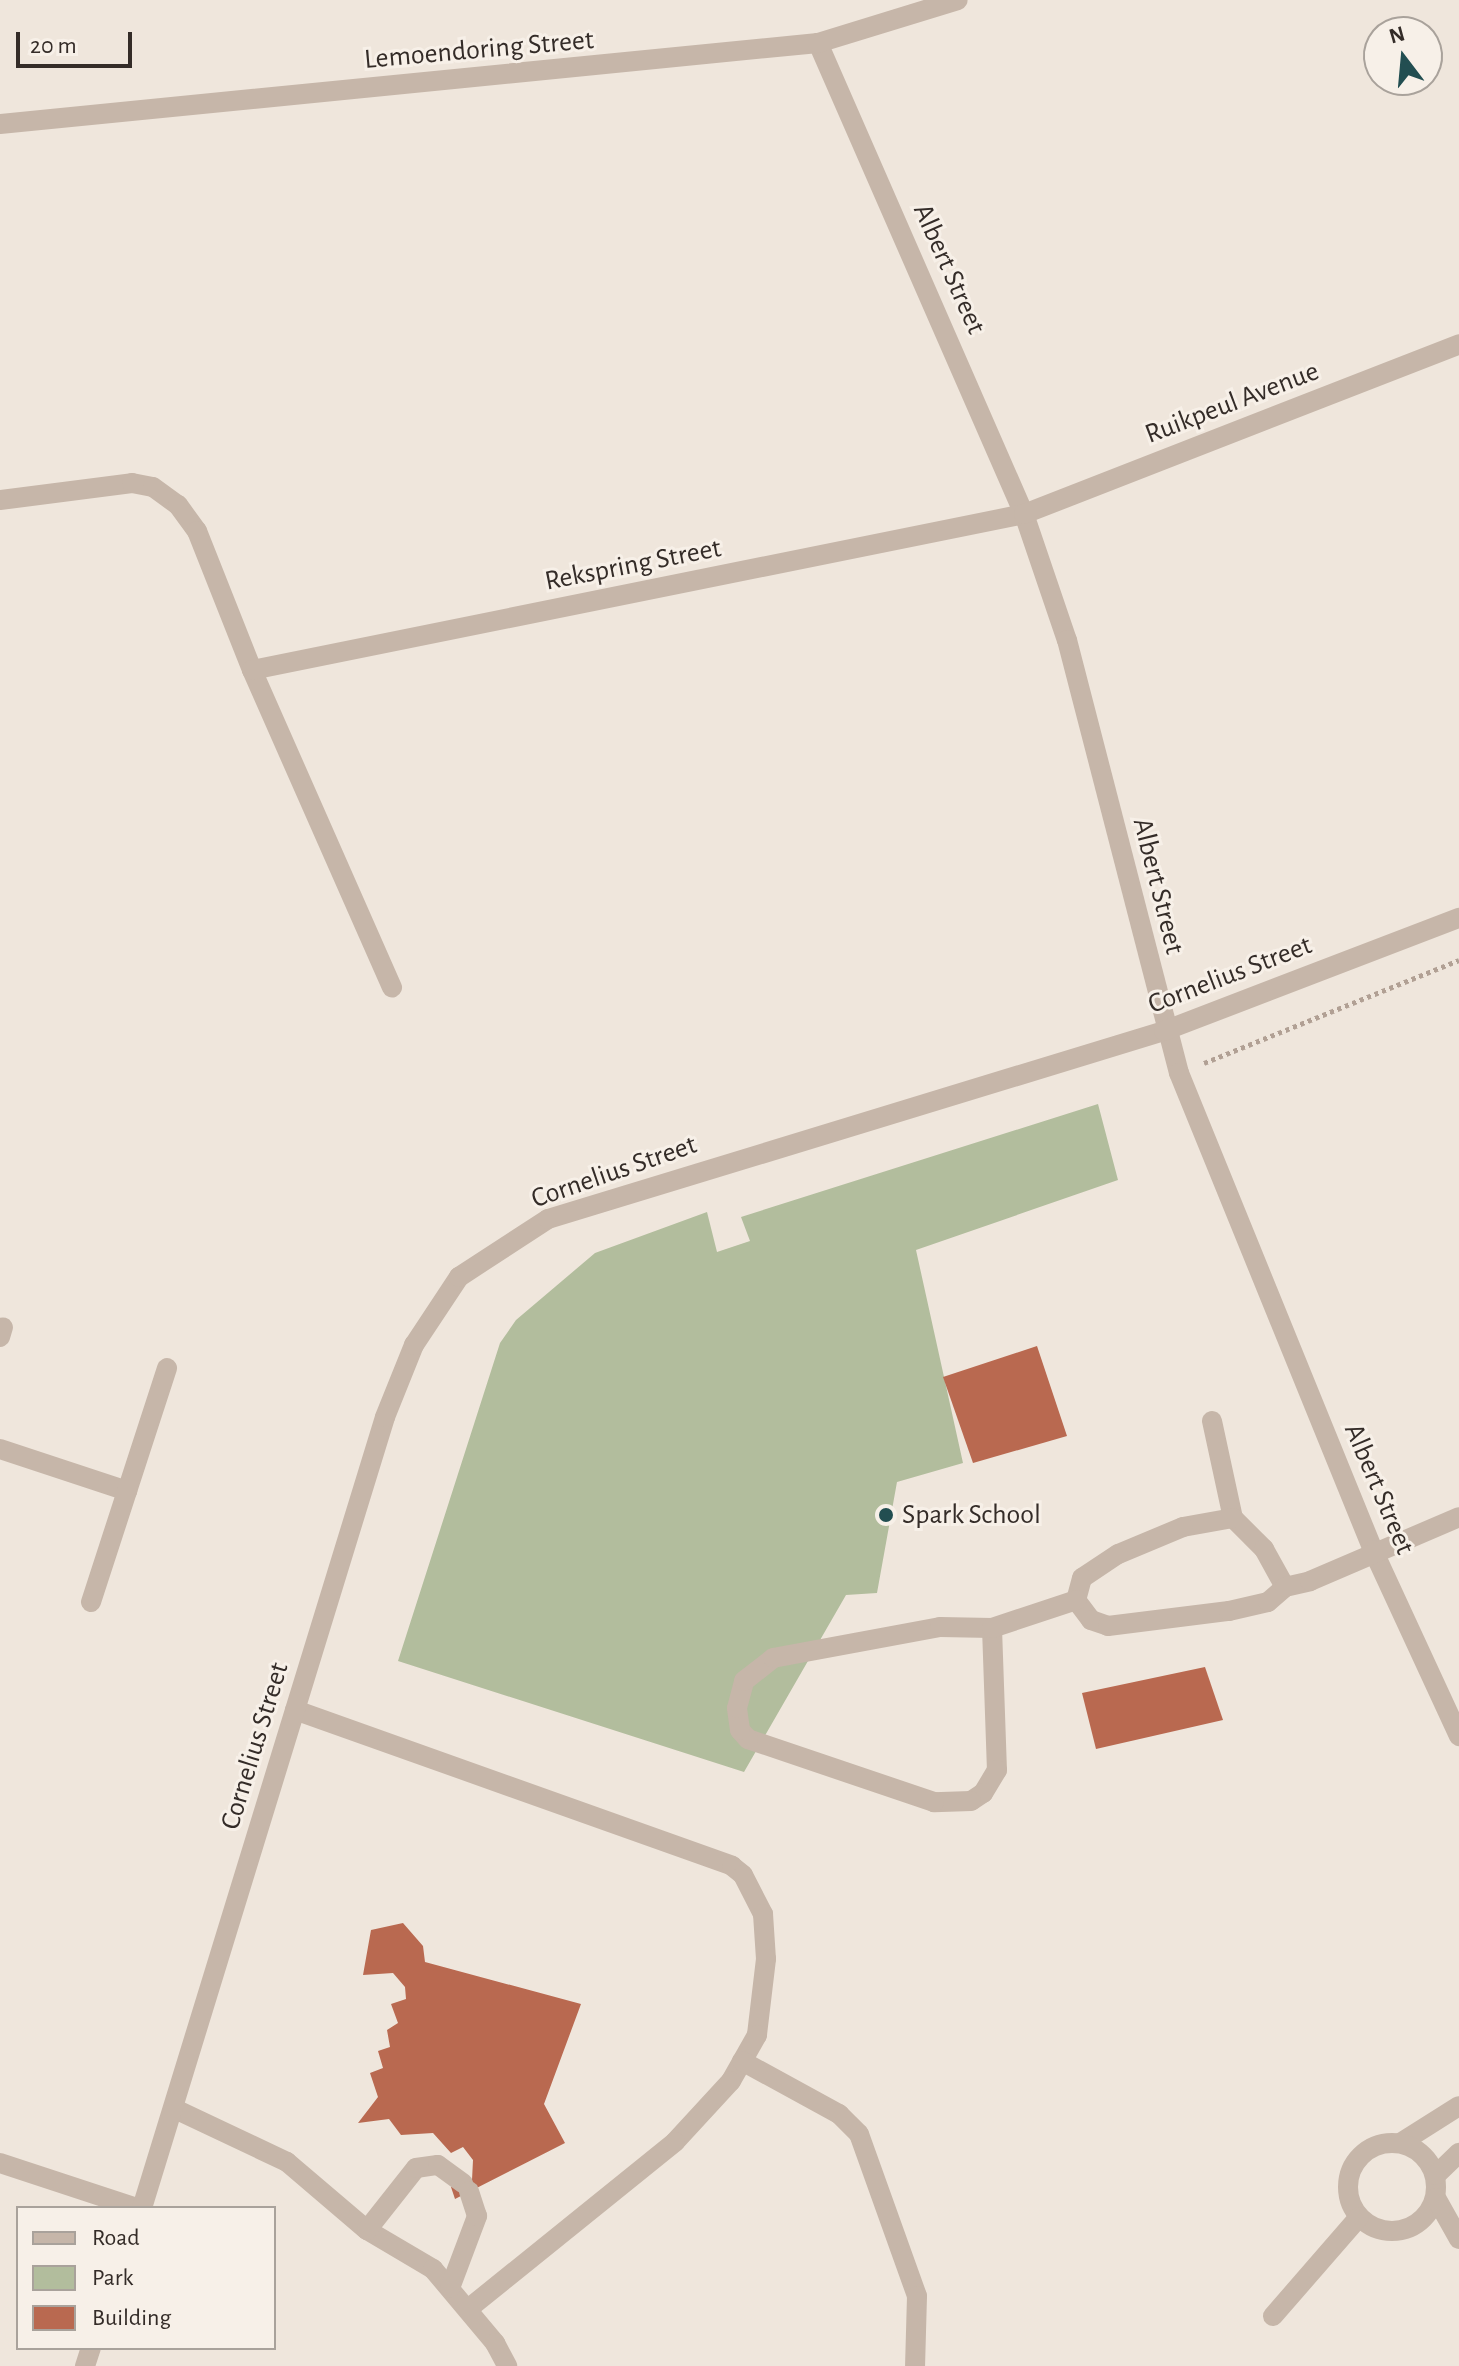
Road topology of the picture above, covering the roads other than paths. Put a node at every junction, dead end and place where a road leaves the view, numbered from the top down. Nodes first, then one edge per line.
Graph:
1 (958, 0) edge
2 (818, 43) junction
3 (0, 124) edge
4 (1459, 344) edge
5 (0, 500) edge
6 (1024, 514) junction
7 (252, 670) junction
8 (1459, 918) edge
9 (392, 987) dead end
10 (1164, 1031) junction
11 (167, 1368) dead end
12 (1212, 1421) dead end
13 (0, 1449) edge
14 (127, 1491) junction
15 (1459, 1517) edge
16 (1233, 1518) junction
17 (1373, 1550) junction
18 (1285, 1587) junction
19 (1076, 1600) junction
20 (91, 1602) dead end
21 (992, 1628) junction
22 (295, 1710) junction
23 (1459, 1736) edge
24 (742, 2061) junction
25 (1459, 2106) edge
26 (175, 2109) junction
27 (1402, 2142) junction
28 (1459, 2153) edge
29 (0, 2163) edge
30 (1436, 2175) junction
31 (1436, 2198) junction
32 (134, 2206) edge
33 (141, 2206) edge
34 (1359, 2217) junction
35 (367, 2230) junction
36 (1459, 2239) edge
37 (450, 2288) junction
38 (468, 2309) junction
39 (1273, 2316) dead end
40 (507, 2366) edge
41 (915, 2366) edge

1 - 2 street, Lemoendoring Street
2 - 3 street, Lemoendoring Street
2 - 6 street, Albert Street
4 - 6 street, Ruikpeul Avenue
5 - 7 street
6 - 7 street, Rekspring Street
6 - 10 street, Albert Street
7 - 9 street
8 - 10 street, Cornelius Street
10 - 17 street, Albert Street
10 - 22 street, Cornelius Street
11 - 14 street
12 - 16 street
13 - 14 street
14 - 20 street
15 - 17 street
16 - 18 street
16 - 19 street
17 - 18 street
17 - 23 street, Albert Street
18 - 19 street
19 - 21 street
21 - 21 street
22 - 24 street
22 - 26 street, Cornelius Street
24 - 38 street
24 - 41 street
25 - 27 street
26 - 33 street, Cornelius Street
26 - 35 street
27 - 30 street
27 - 34 street
28 - 30 street
29 - 32 street
30 - 31 street
31 - 34 street
31 - 36 street
34 - 39 street
35 - 37 street
35 - 37 street
37 - 38 street
38 - 40 street

